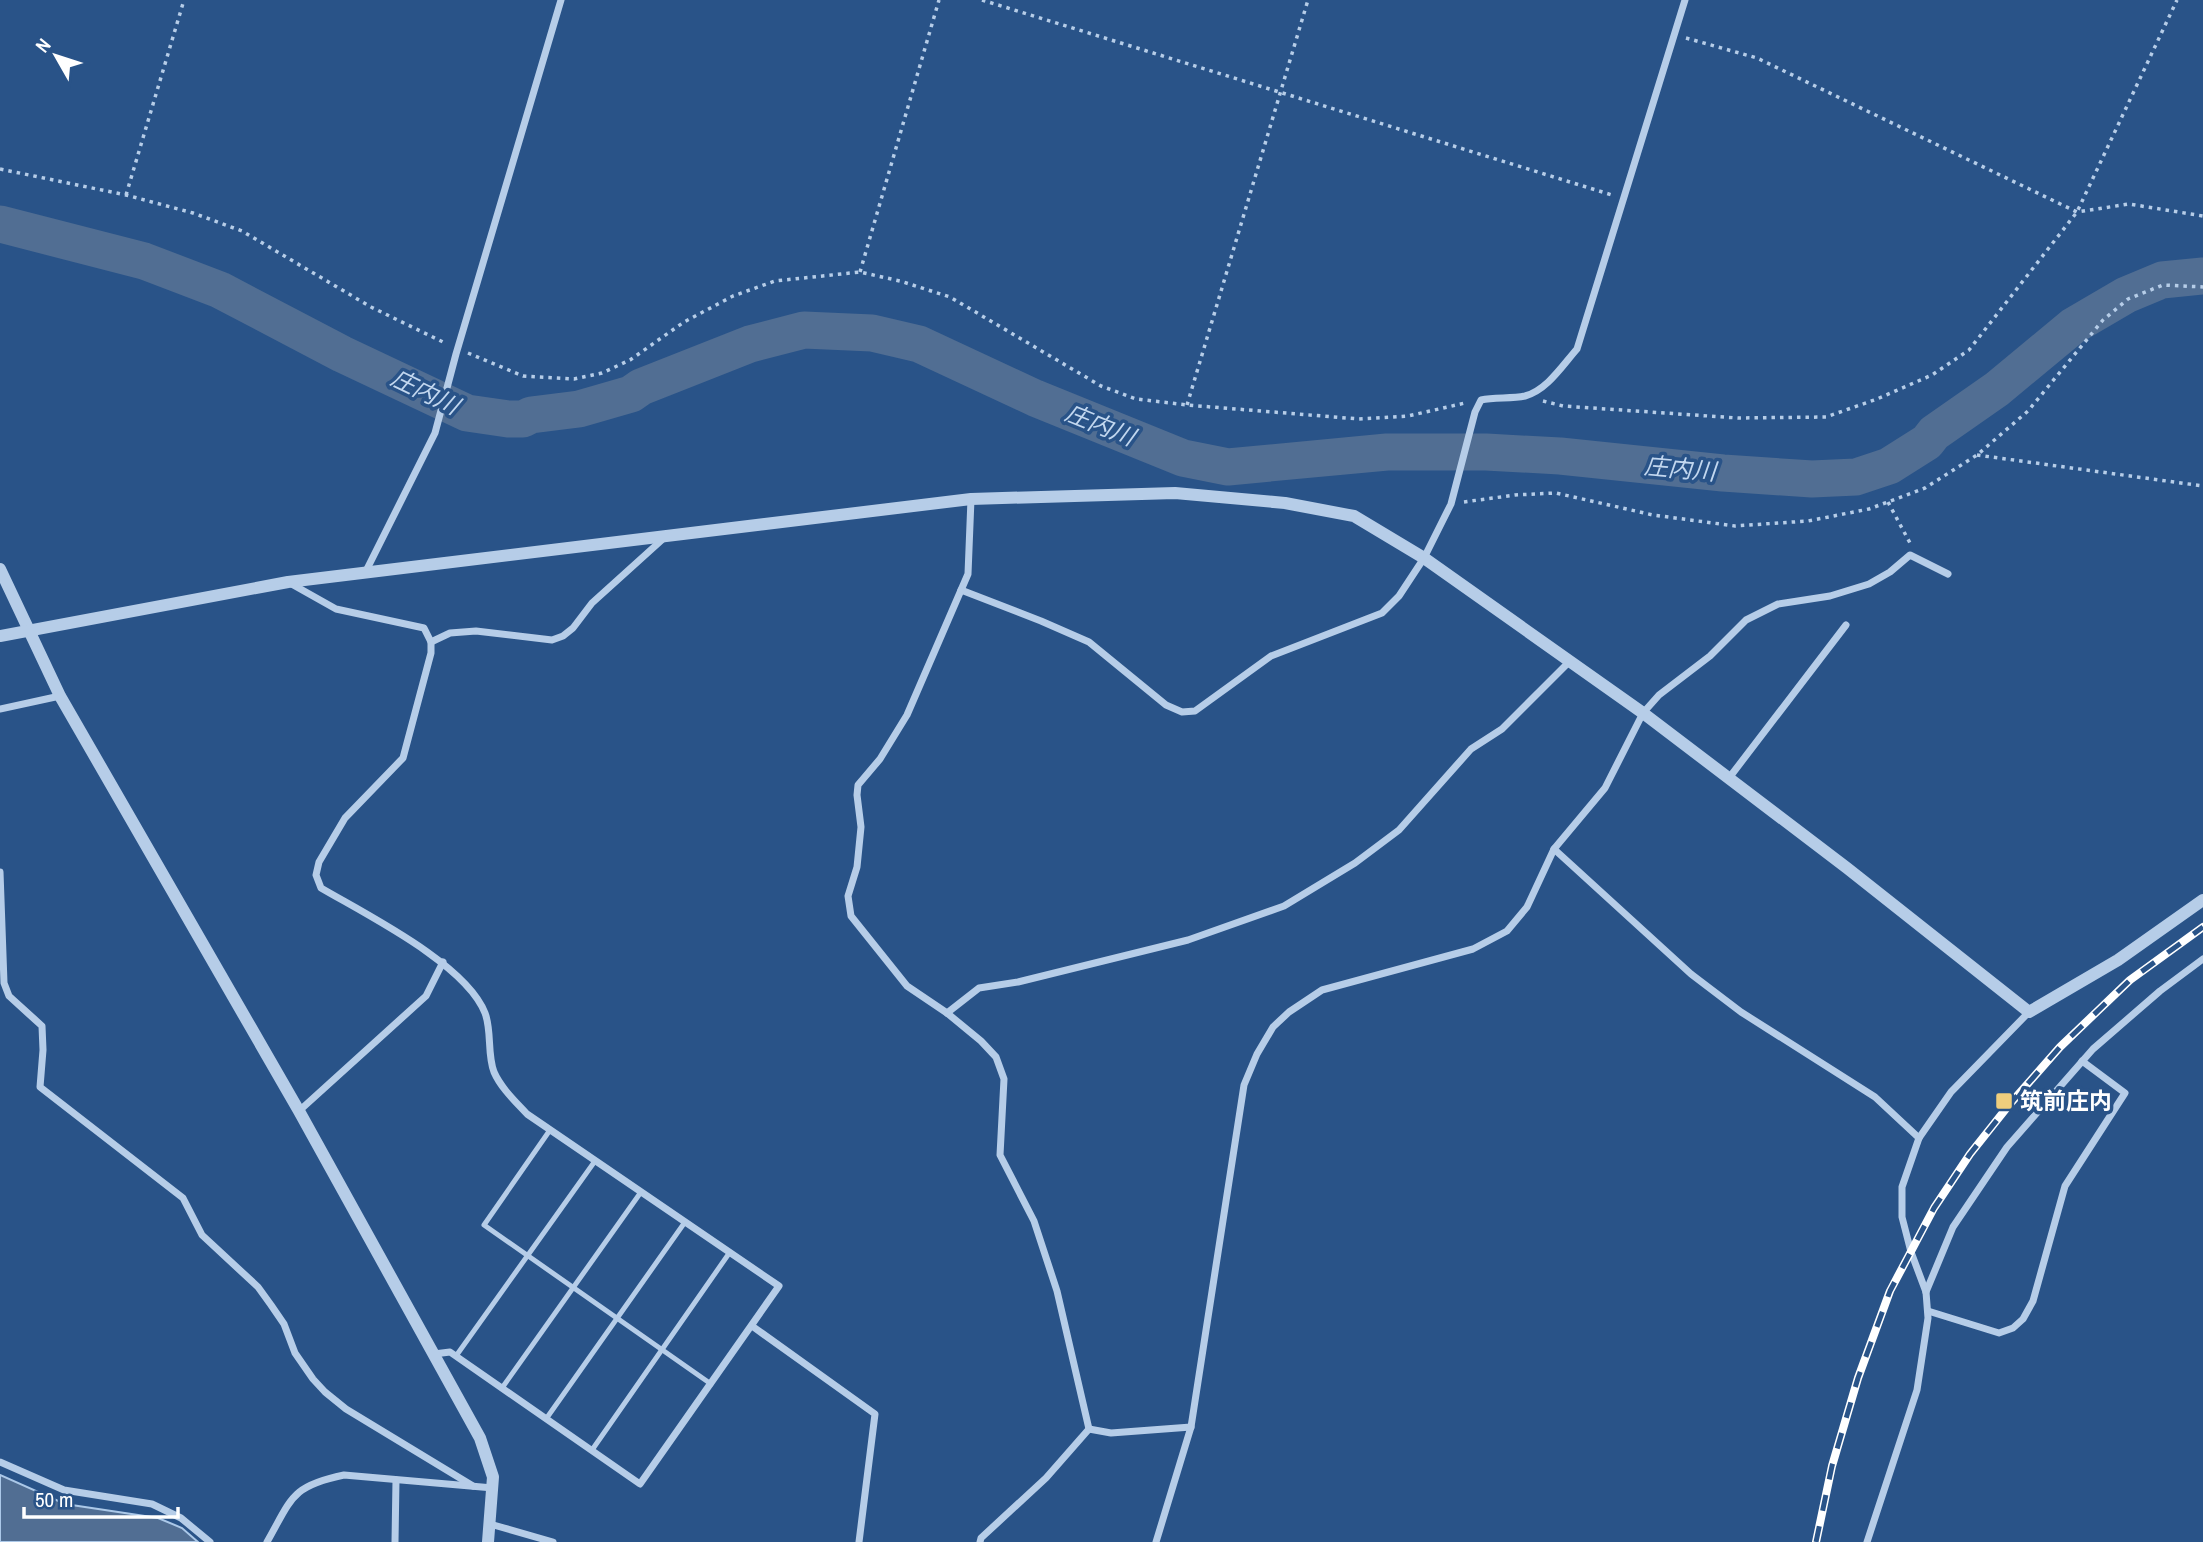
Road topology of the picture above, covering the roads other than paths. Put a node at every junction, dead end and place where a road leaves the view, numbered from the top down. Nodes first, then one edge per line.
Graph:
1 (561, 0) edge
2 (1685, 0) edge
3 (971, 499) junction
4 (665, 537) junction
5 (1424, 558) junction
6 (0, 569) edge
7 (365, 573) junction
8 (1948, 574) dead end
9 (288, 582) junction
10 (961, 590) junction
11 (1846, 625) dead end
12 (30, 631) junction
13 (0, 636) edge
14 (432, 642) junction
15 (1572, 660) junction
16 (60, 696) junction
17 (0, 709) edge
18 (1643, 713) junction
19 (1729, 778) junction
20 (1554, 849) junction
21 (0, 872) edge
22 (2203, 900) edge
23 (2203, 959) edge
24 (443, 962) junction
25 (2029, 1012) junction
26 (947, 1013) junction
27 (2082, 1061) junction
28 (299, 1111) junction
29 (550, 1130) junction
30 (1919, 1138) junction
31 (595, 1161) junction
32 (642, 1192) junction
33 (685, 1222) junction
34 (730, 1252) junction
35 (527, 1255) junction
36 (573, 1287) junction
37 (1926, 1292) junction
38 (1928, 1311) junction
39 (617, 1319) junction
40 (752, 1326) junction
41 (662, 1350) junction
42 (433, 1354) junction
43 (456, 1356) junction
44 (711, 1384) junction
45 (502, 1388) junction
46 (546, 1419) junction
47 (1191, 1427) junction
48 (1089, 1429) junction
49 (592, 1450) junction
50 (0, 1462) edge
51 (396, 1479) junction
52 (473, 1486) junction
53 (493, 1488) junction
54 (490, 1524) junction
55 (210, 1542) edge
56 (267, 1542) edge
57 (395, 1542) edge
58 (488, 1542) edge
59 (553, 1542) edge
60 (859, 1542) edge
61 (980, 1542) edge
62 (1156, 1542) edge
63 (1867, 1542) edge

1 - 7 street
2 - 5 street
3 - 4 street
3 - 5 street
3 - 10 street
4 - 7 street
4 - 14 street
5 - 10 street
5 - 15 street
6 - 12 street
7 - 9 street
8 - 18 street
9 - 12 street
9 - 14 street
10 - 26 street
11 - 19 street
12 - 13 street
12 - 16 street
14 - 24 street
15 - 18 street
15 - 26 street
16 - 17 street
16 - 28 street
18 - 19 street
18 - 20 street
19 - 25 street
20 - 30 street
20 - 47 street
21 - 52 street
22 - 25 street
23 - 27 street
24 - 28 street
24 - 29 street
25 - 30 street
26 - 48 street
27 - 37 street
27 - 38 street
28 - 42 street
29 - 31 street
29 - 35 lane
30 - 37 street
31 - 32 street
31 - 35 lane
32 - 33 street
32 - 36 lane
33 - 34 street
33 - 39 lane
34 - 40 street
34 - 41 lane
35 - 36 lane
35 - 43 lane
36 - 39 lane
36 - 45 lane
37 - 38 street
38 - 63 street
39 - 41 lane
39 - 46 lane
40 - 44 street
40 - 60 street
41 - 44 lane
41 - 49 lane
42 - 43 street
42 - 53 street
43 - 45 street
44 - 49 street
45 - 46 street
46 - 49 street
47 - 48 street
47 - 62 street
48 - 61 street
50 - 55 street
51 - 52 street
51 - 56 street
51 - 57 street
52 - 53 street
53 - 54 street
54 - 58 street
54 - 59 street

